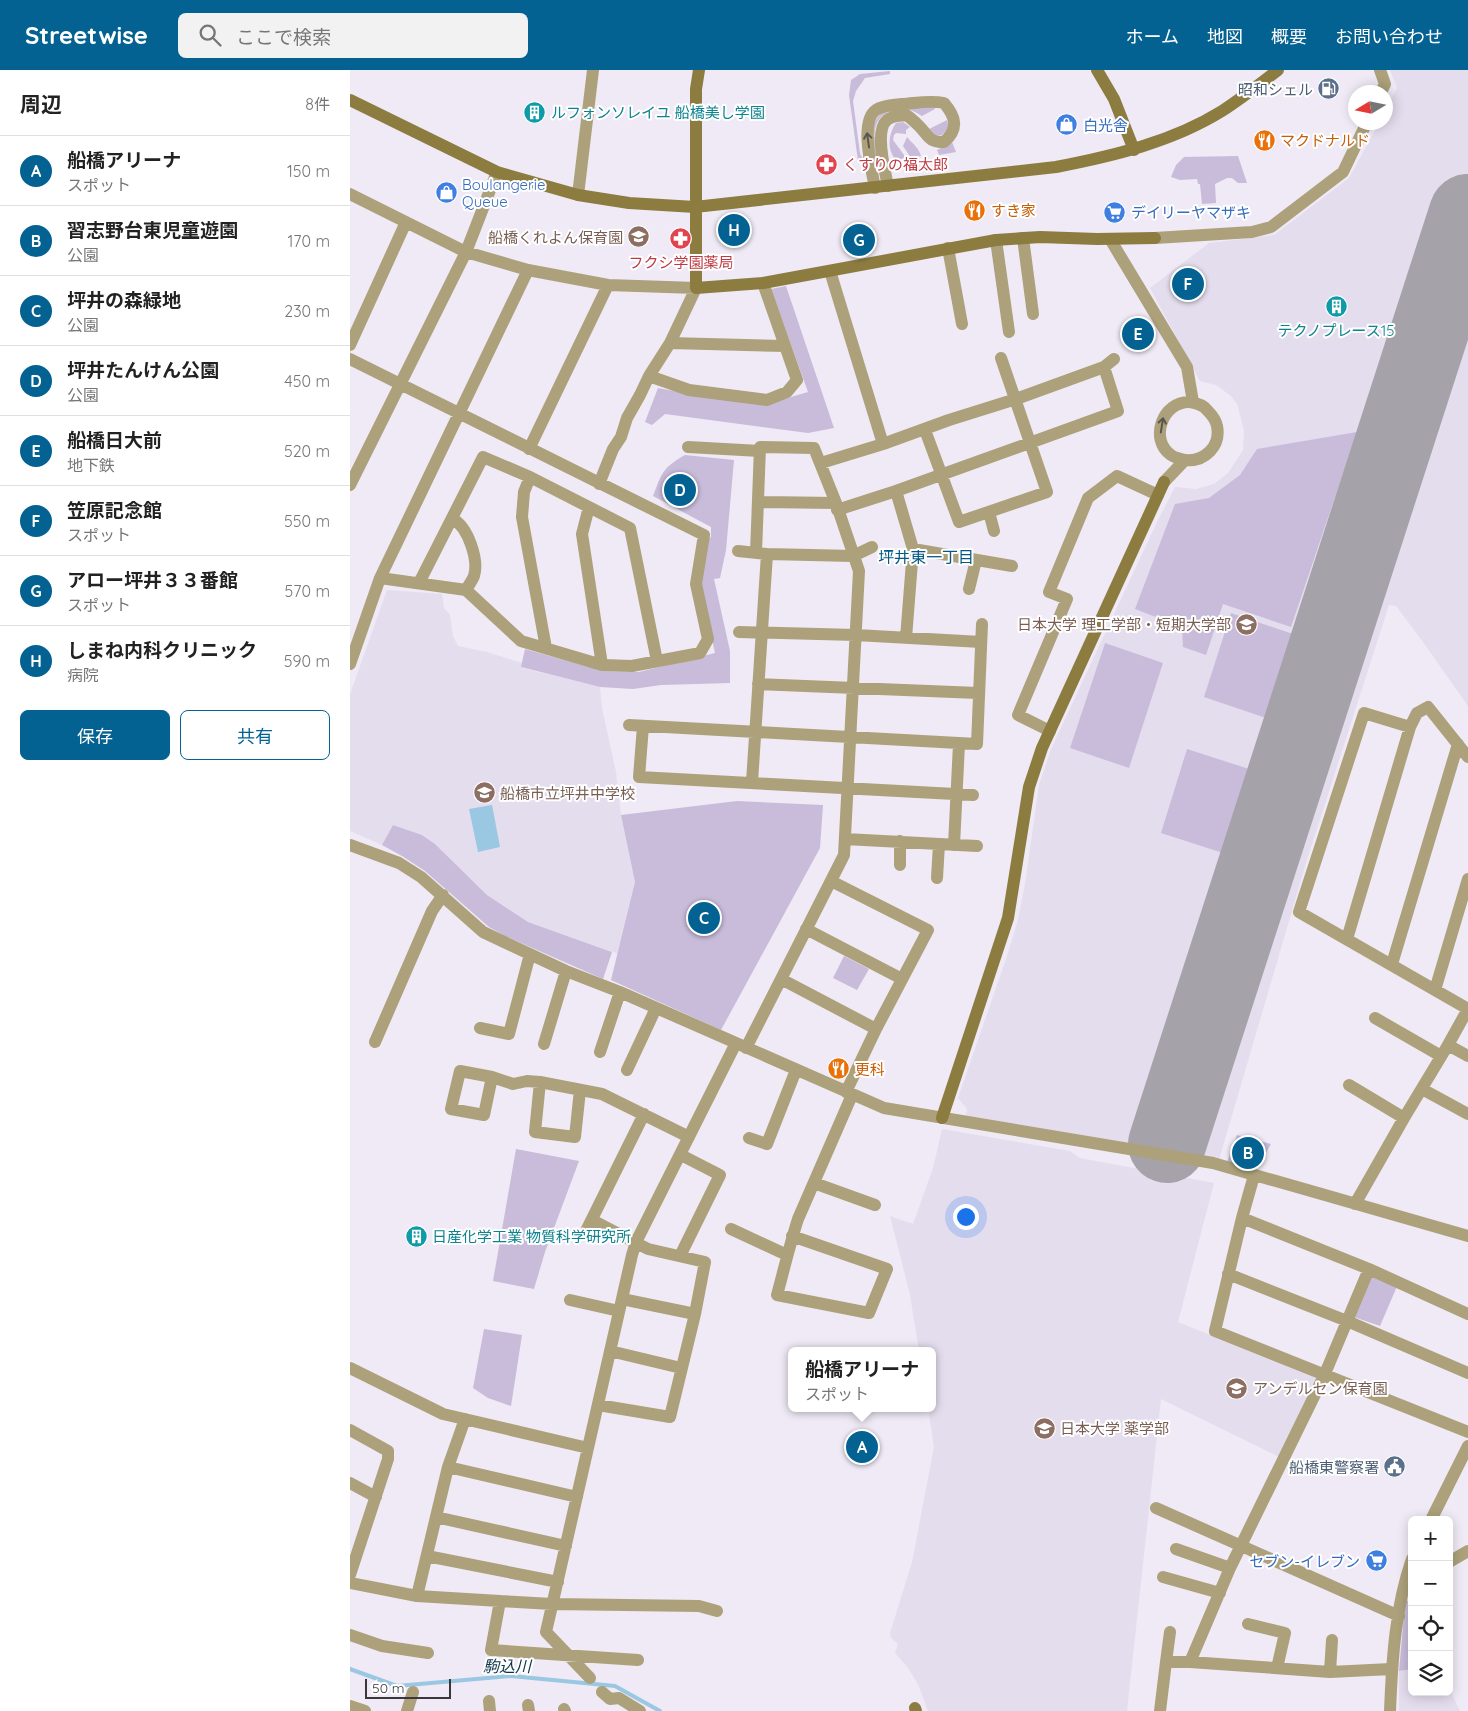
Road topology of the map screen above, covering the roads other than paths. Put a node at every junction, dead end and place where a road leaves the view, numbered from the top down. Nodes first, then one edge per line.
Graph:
1 (593, 70) edge
2 (699, 70) edge
3 (1097, 70) edge
4 (1278, 70) edge
5 (1380, 70) edge
6 (1384, 85) edge
7 (350, 100) edge
8 (1363, 130) edge
9 (1134, 150) junction
10 (497, 172) junction
11 (888, 186) junction
12 (875, 188) junction
13 (578, 195) junction
14 (351, 196) edge
15 (695, 207) junction
16 (406, 222) junction
17 (1023, 238) junction
18 (1110, 239) junction
19 (996, 240) junction
20 (948, 248) junction
21 (466, 252) junction
22 (528, 270) junction
23 (830, 271) junction
24 (763, 283) junction
25 (608, 285) junction
26 (696, 288) junction
27 (1033, 314) dead end
28 (962, 324) dead end
29 (1009, 332) dead end
30 (670, 343) junction
31 (350, 345) edge
32 (785, 346) junction
33 (1001, 358) dead end
34 (350, 359) edge
35 (649, 376) junction
36 (400, 384) junction
37 (1016, 399) junction
38 (1193, 402) junction
39 (459, 414) junction
40 (925, 430) junction
41 (1031, 443) junction
42 (883, 444) junction
43 (688, 447) dead end
44 (529, 449) junction
45 (760, 451) junction
46 (1171, 455) junction
47 (1186, 460) junction
48 (820, 463) junction
49 (941, 475) junction
50 (530, 476) junction
51 (1164, 482) junction
52 (599, 484) junction
53 (350, 485) edge
54 (896, 491) junction
55 (1158, 495) junction
56 (759, 502) junction
57 (590, 507) junction
58 (837, 507) junction
59 (988, 512) junction
60 (452, 519) junction
61 (994, 531) dead end
62 (872, 547) dead end
63 (913, 548) junction
64 (738, 551) dead end
65 (762, 553) junction
66 (853, 556) junction
67 (976, 560) junction
68 (1012, 566) dead end
69 (380, 578) junction
70 (419, 583) junction
71 (970, 589) dead end
72 (466, 590) junction
73 (982, 624) dead end
74 (739, 632) dead end
75 (761, 633) junction
76 (856, 635) junction
77 (906, 638) junction
78 (981, 642) junction
79 (546, 648) junction
80 (657, 661) junction
81 (350, 664) edge
82 (602, 665) junction
83 (758, 684) junction
84 (853, 688) junction
85 (978, 693) junction
86 (629, 726) dead end
87 (643, 726) junction
88 (1410, 726) junction
89 (1050, 731) junction
90 (756, 733) junction
91 (850, 738) junction
92 (960, 744) junction
93 (1458, 744) junction
94 (1468, 757) edge
95 (752, 782) junction
96 (848, 789) junction
97 (957, 794) junction
98 (973, 795) dead end
99 (845, 839) junction
100 (900, 841) junction
101 (939, 844) junction
102 (350, 845) edge
103 (954, 845) junction
104 (977, 846) dead end
105 (900, 865) dead end
106 (937, 878) dead end
107 (1468, 879) edge
108 (831, 881) junction
109 (443, 895) junction
110 (806, 930) junction
111 (1347, 939) junction
112 (530, 954) junction
113 (1392, 964) junction
114 (566, 971) junction
115 (902, 978) junction
116 (781, 979) junction
117 (1435, 990) junction
118 (620, 992) junction
119 (656, 1008) junction
120 (1468, 1009) edge
121 (1375, 1018) dead end
122 (480, 1028) dead end
123 (876, 1029) junction
124 (375, 1042) dead end
125 (544, 1044) dead end
126 (741, 1045) junction
127 (1448, 1045) junction
128 (600, 1052) dead end
129 (1441, 1056) junction
130 (1468, 1056) edge
131 (627, 1070) dead end
132 (796, 1070) junction
133 (492, 1078) dead end
134 (540, 1082) junction
135 (1349, 1085) dead end
136 (1422, 1089) junction
137 (580, 1090) junction
138 (849, 1093) junction
139 (644, 1114) junction
140 (1468, 1114) edge
141 (942, 1118) junction
142 (1404, 1118) junction
143 (689, 1137) junction
144 (749, 1138) dead end
145 (681, 1155) junction
146 (1252, 1179) dead end
147 (814, 1183) junction
148 (1355, 1204) junction
149 (875, 1205) dead end
150 (1242, 1218) junction
151 (731, 1230) dead end
152 (792, 1236) junction
153 (1468, 1236) edge
154 (636, 1242) junction
155 (787, 1255) junction
156 (680, 1256) junction
157 (1368, 1269) junction
158 (1228, 1274) junction
159 (570, 1300) dead end
160 (621, 1305) junction
161 (695, 1314) junction
162 (1468, 1314) edge
163 (1347, 1321) junction
164 (610, 1351) junction
165 (350, 1368) edge
166 (681, 1368) junction
167 (1468, 1374) edge
168 (1324, 1376) junction
169 (598, 1405) junction
170 (464, 1419) junction
171 (350, 1430) edge
172 (1468, 1432) edge
173 (1468, 1446) edge
174 (588, 1448) junction
175 (448, 1468) junction
176 (350, 1483) edge
177 (376, 1497) junction
178 (577, 1497) junction
179 (1156, 1508) dead end
180 (1433, 1516) edge
181 (436, 1517) junction
182 (354, 1546) edge
183 (566, 1546) junction
184 (1241, 1547) junction
185 (1176, 1549) dead end
186 (1468, 1551) edge
187 (427, 1556) junction
188 (1412, 1561) edge
189 (1451, 1561) edge
190 (1230, 1568) junction
191 (350, 1575) edge
192 (1163, 1577) dead end
193 (558, 1582) junction
194 (350, 1583) edge
195 (1407, 1587) edge
196 (1220, 1593) junction
197 (417, 1596) junction
198 (500, 1601) junction
199 (552, 1604) junction
200 (717, 1611) dead end
201 (1399, 1616) junction
202 (1248, 1624) dead end
203 (1170, 1632) dead end
204 (350, 1635) edge
205 (1332, 1640) dead end
206 (428, 1654) dead end
207 (569, 1656) junction
208 (638, 1660) dead end
209 (1166, 1662) junction
210 (1190, 1662) junction
211 (1278, 1668) junction
212 (1391, 1669) junction
213 (1330, 1672) junction
214 (590, 1678) dead end
215 (413, 1692) dead end
216 (602, 1692) dead end
217 (350, 1706) edge
218 (365, 1711) edge
219 (408, 1711) edge
220 (640, 1711) edge
221 (1160, 1711) edge
222 (1390, 1711) edge

1 - 13 street
2 - 15 street
3 - 9 street
4 - 9 street
5 - 6 street
7 - 10 street
8 - 18 street
9 - 11 street
10 - 13 street
10 - 21 street
11 - 12 street
12 -> 11 street
12 - 15 street
13 - 15 street
14 - 16 street
15 - 26 street
16 - 21 street
16 - 31 street
17 - 18 street
17 - 19 street
17 - 27 street
18 - 38 street
19 - 20 street
19 - 29 street
20 - 23 street
20 - 28 street
21 - 22 street
21 - 36 street
22 - 25 street
22 - 39 street
23 - 24 street
23 - 42 street
24 - 26 street
24 - 32 street
25 - 26 street
25 - 44 street
26 - 30 street
30 - 32 street
30 - 35 street
32 - 35 street
33 - 37 street
34 - 36 street
35 - 52 street
36 - 39 street
36 - 53 street
37 - 40 street
37 - 41 street
37 - 41 street
46 -> 38 street
38 - 47 street
39 - 44 street
39 - 69 street
40 - 42 street
40 - 49 street
41 - 49 street
41 - 59 street
42 - 48 street
43 - 45 street
44 - 52 street
45 - 48 street
45 - 56 street
46 - 47 street
46 - 51 street
47 - 51 street
48 - 58 street
49 - 54 street
49 - 59 street
50 - 57 street
50 - 60 street
50 - 79 street
51 - 55 street
52 - 80 street
54 - 58 street
54 - 63 street
55 - 89 street
55 - 89 street
56 - 58 street
56 - 65 street
57 - 80 street
57 - 82 street
58 - 66 street
59 - 61 street
60 - 70 street
60 - 72 street
62 - 66 street
63 - 67 street
63 - 77 street
64 - 65 street
65 - 66 street
65 - 75 street
66 - 76 street
67 - 68 street
67 - 71 street
69 - 70 street
69 - 81 street
70 - 72 street
72 - 79 street
73 - 78 street
74 - 75 street
75 - 76 street
75 - 83 street
76 - 77 street
76 - 84 street
77 - 78 street
78 - 85 street
79 - 82 street
80 - 82 street
83 - 84 street
83 - 90 street
84 - 85 street
84 - 91 street
85 - 92 street
86 - 87 street
87 - 90 street
87 - 95 street
88 - 93 street
88 - 111 street
88 - 111 street
89 - 141 street
90 - 91 street
90 - 95 street
91 - 92 street
91 - 96 street
92 - 97 street
93 - 94 street
93 - 113 street
95 - 96 street
96 - 97 street
96 - 99 street
97 - 98 street
97 - 103 street
99 - 100 street
99 - 108 street
100 - 101 street
100 - 105 street
101 - 103 street
101 - 106 street
102 - 109 street
103 - 104 street
107 - 117 street
108 - 110 street
108 - 115 street
109 - 112 street
109 - 124 street
110 - 115 street
110 - 116 street
111 - 113 street
112 - 114 street
112 - 122 street
113 - 117 street
114 - 118 street
114 - 125 street
115 - 123 street
116 - 123 street
116 - 126 street
117 - 120 street
118 - 119 street
118 - 128 street
119 - 126 street
119 - 131 street
120 - 127 street
121 - 129 street
123 - 138 street
126 - 132 street
126 - 143 street
127 - 129 street
127 - 130 street
129 - 136 street
132 - 138 street
132 - 144 street
133 - 134 street
134 - 137 street
134 - 137 street
135 - 142 street
136 - 140 street
136 - 142 street
137 - 139 street
138 - 141 street
138 - 147 street
139 - 143 street
139 - 154 street
141 - 148 street
142 - 148 street
143 - 145 street
145 - 154 street
145 - 156 street
146 - 150 street
147 - 149 street
147 - 152 street
148 - 153 street
150 - 157 street
150 - 158 street
151 - 155 street
152 - 155 street
152 - 155 street
154 - 156 street
154 - 160 street
156 - 161 street
157 - 162 street
157 - 163 street
158 - 163 street
158 - 168 street
159 - 160 street
160 - 161 street
160 - 164 street
161 - 166 street
163 - 167 street
163 - 168 street
164 - 166 street
164 - 169 street
165 - 170 street
166 - 169 street
168 - 172 street
168 - 184 street
169 - 174 street
170 - 174 street
170 - 175 street
171 - 177 street
173 - 180 street
174 - 178 street
175 - 178 street
175 - 181 street
176 - 177 street
177 - 182 street
178 - 183 street
179 - 184 street
181 - 183 street
181 - 187 street
182 - 191 street
183 - 193 street
184 - 190 street
184 - 201 street
185 - 190 street
186 - 189 street
187 - 193 street
187 - 197 street
188 - 195 street
190 - 196 street
192 - 196 street
193 - 199 street
194 - 197 street
195 - 201 street
196 - 210 street
197 - 198 street
198 - 199 street
198 - 207 street
199 - 200 street
199 - 207 street
201 - 212 street
202 - 211 street
203 - 209 street
204 - 206 street
205 - 213 street
207 - 208 street
207 - 214 street
209 - 210 street
209 - 221 street
210 - 211 street
211 - 213 street
212 - 213 street
212 - 222 street
215 - 219 street
216 - 220 street
217 - 218 street

